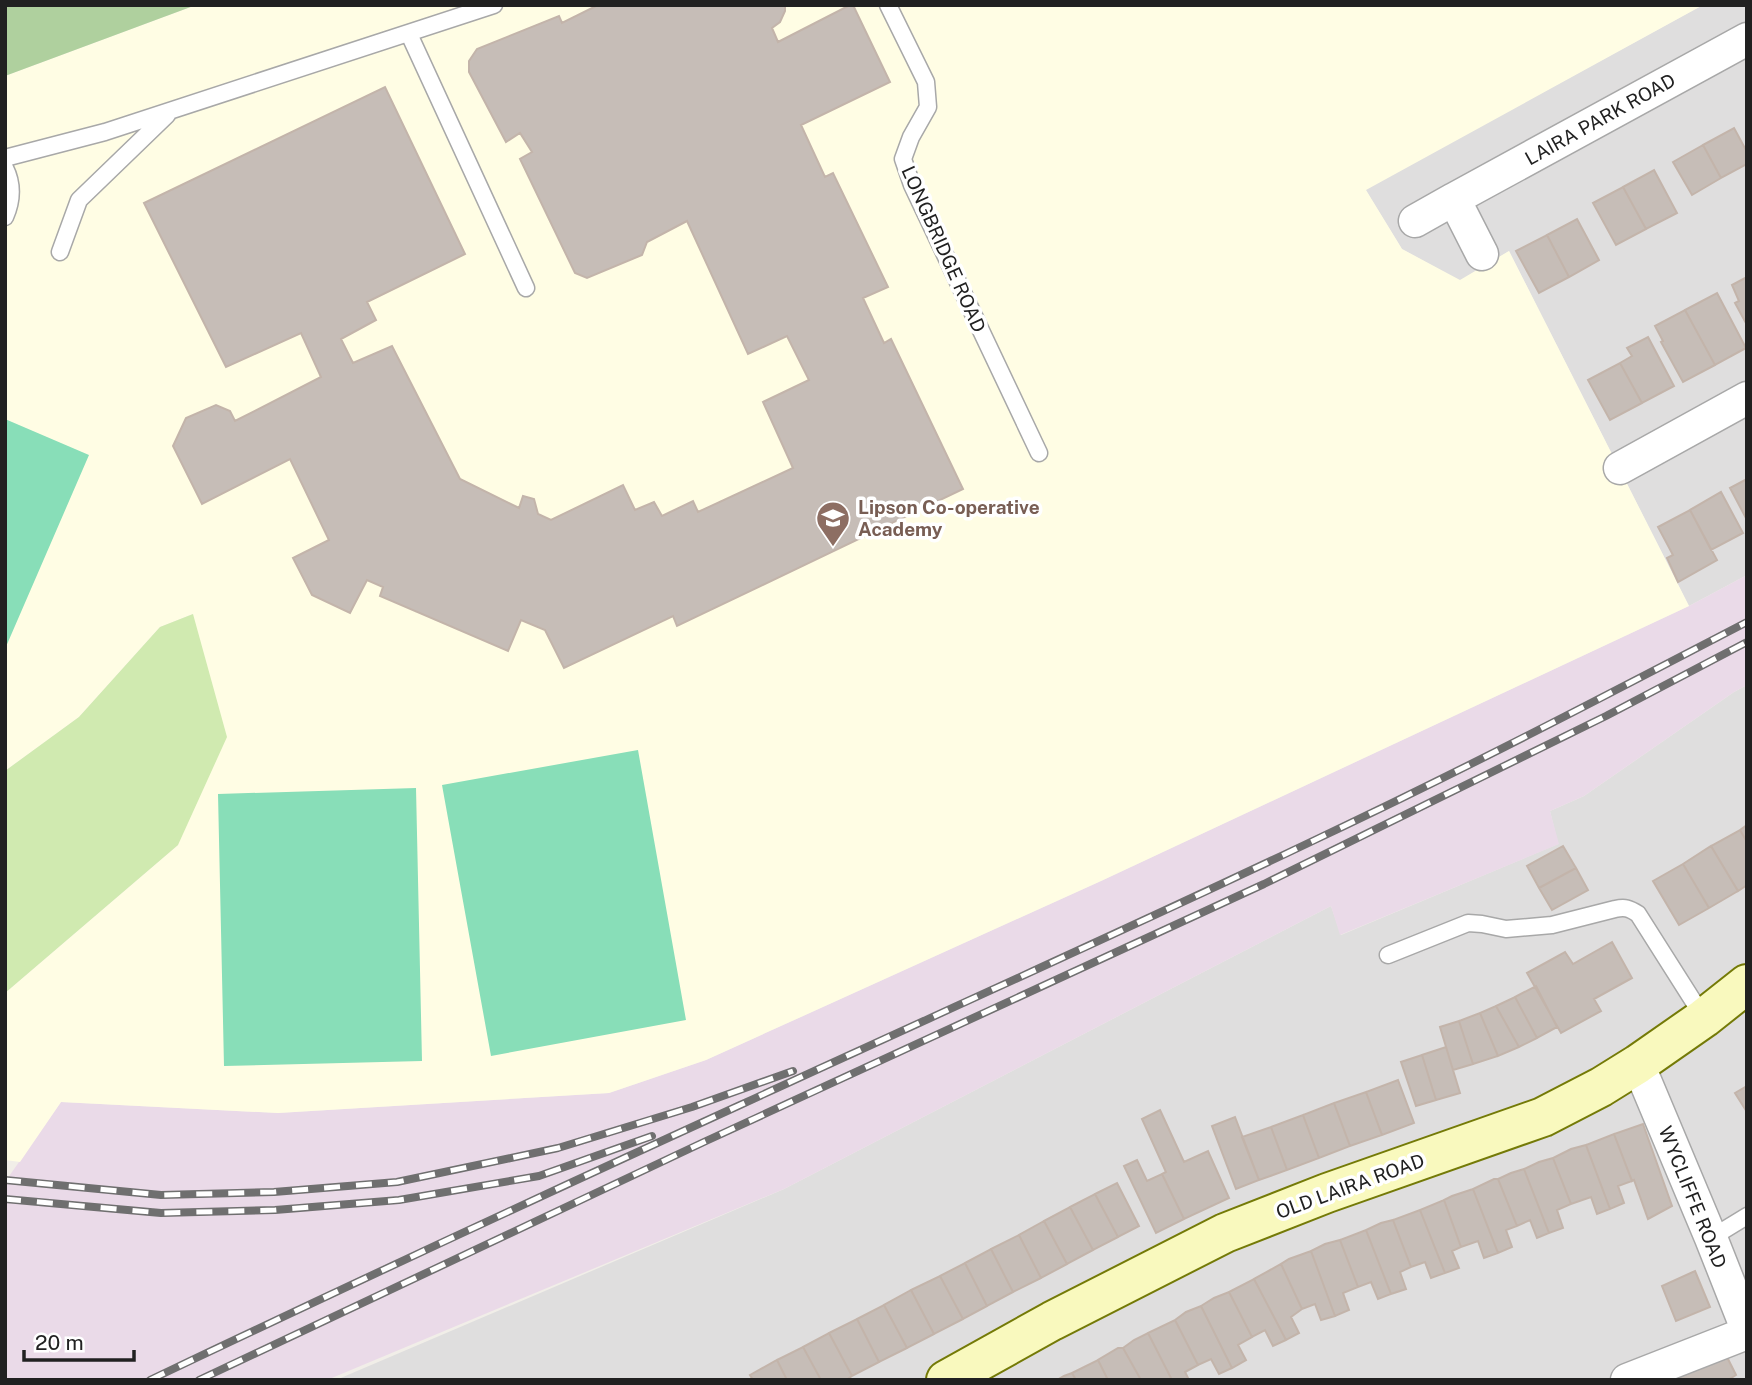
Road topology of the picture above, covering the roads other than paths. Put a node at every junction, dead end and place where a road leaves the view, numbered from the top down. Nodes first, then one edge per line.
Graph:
1 (494, 5) edge
2 (888, 5) edge
3 (409, 34) junction
4 (1747, 39) edge
5 (171, 111) junction
6 (5, 158) edge
7 (5, 168) edge
8 (1454, 199) junction
9 (5, 217) edge
10 (1415, 221) dead end
11 (60, 252) dead end
12 (1482, 254) dead end
13 (526, 288) dead end
14 (1747, 398) edge
15 (1039, 453) dead end
16 (1620, 468) dead end
17 (1388, 955) dead end
18 (1747, 984) edge
19 (1704, 1018) junction
20 (1638, 1064) junction
21 (1747, 1216) edge
22 (1711, 1238) junction
23 (1747, 1331) edge
24 (946, 1380) edge
25 (1627, 1380) edge

1 - 3 lane
2 - 15 lane, LONGBRIDGE ROAD
3 - 5 lane
3 - 13 lane
4 - 8 street, LAIRA PARK ROAD
5 - 6 lane
5 - 11 lane
7 - 9 lane
8 - 10 street, LAIRA PARK ROAD
8 - 12 street
14 - 16 street
17 - 19 lane
18 - 19 main road, OLD LAIRA ROAD
19 - 20 main road, OLD LAIRA ROAD
20 - 22 street, WYCLIFFE ROAD
20 - 24 main road, OLD LAIRA ROAD
21 - 22 lane
22 - 23 street, WYCLIFFE ROAD
23 - 25 street

